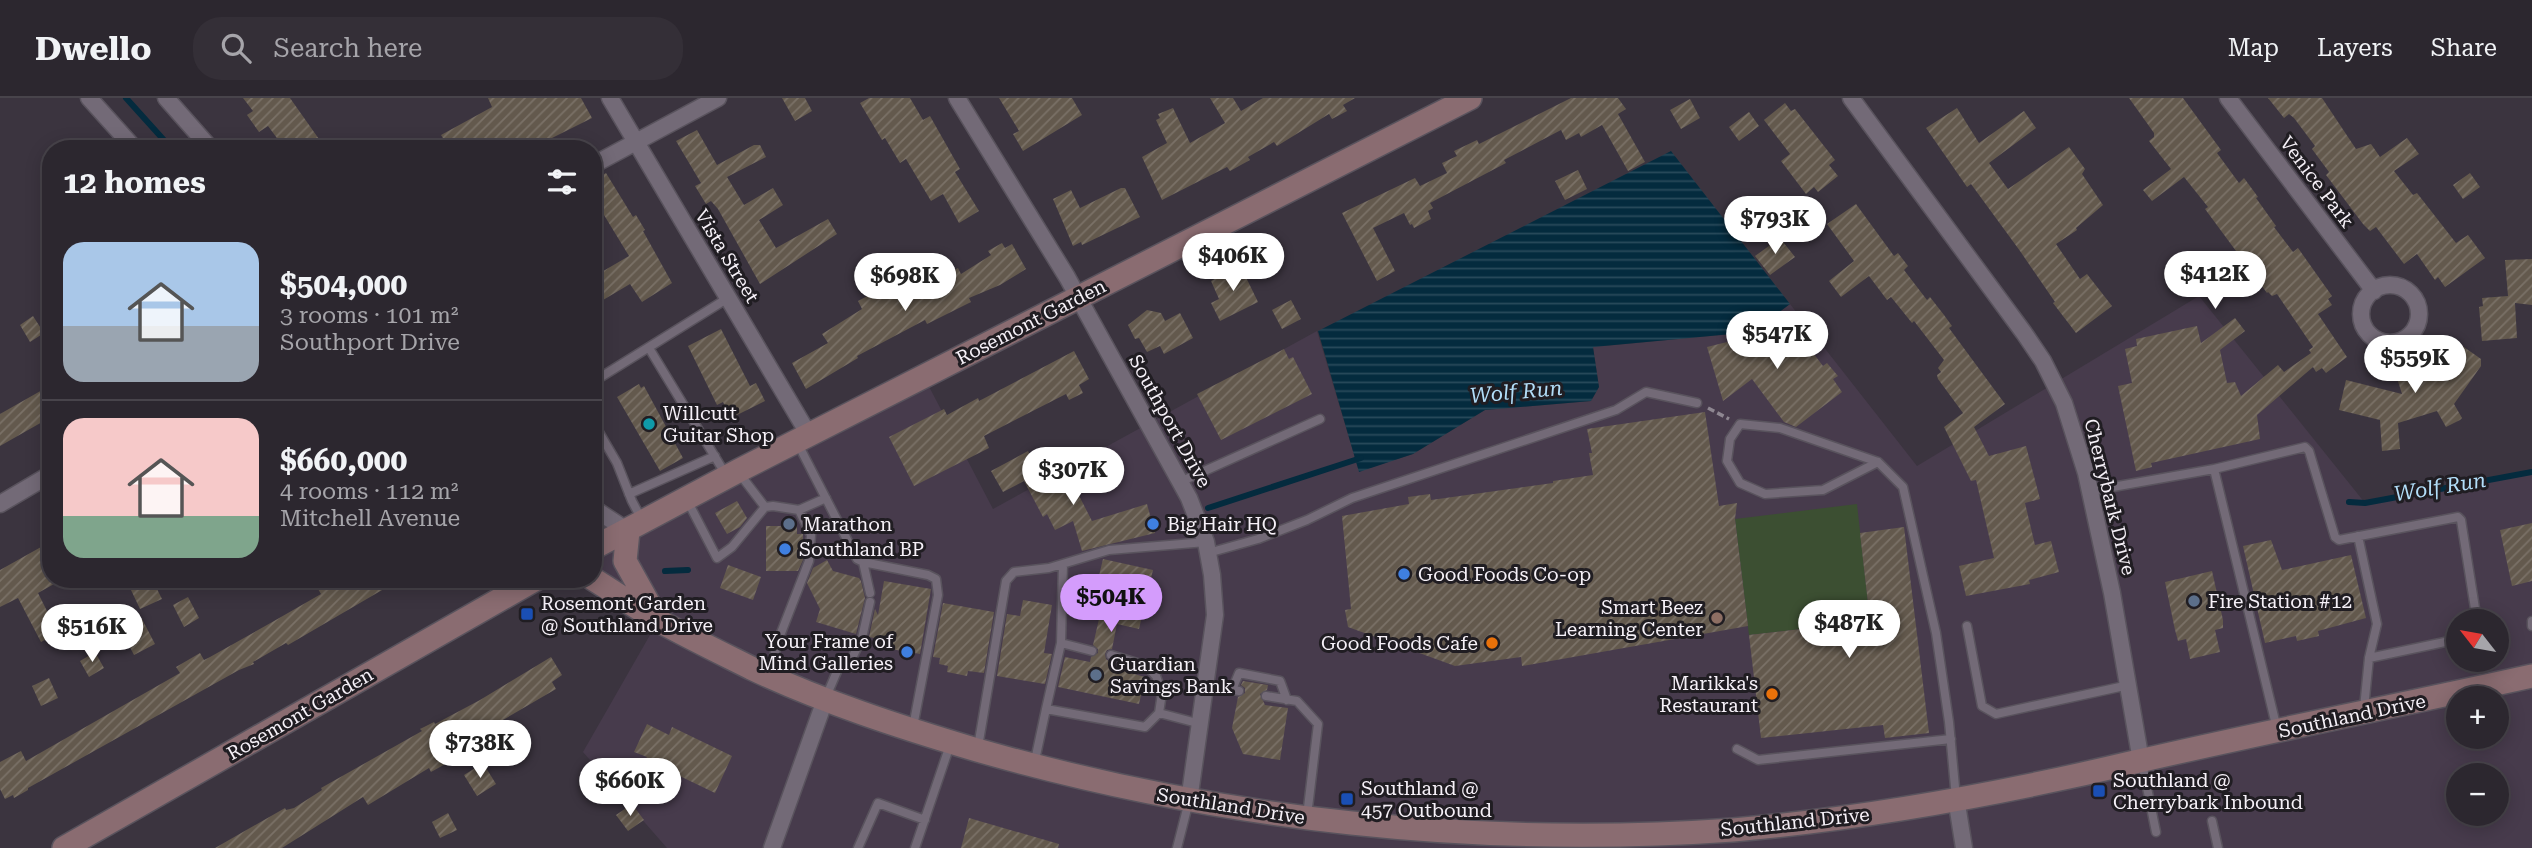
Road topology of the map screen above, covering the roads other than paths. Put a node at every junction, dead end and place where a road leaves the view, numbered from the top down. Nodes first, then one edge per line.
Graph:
1 (89, 98) edge
2 (166, 98) edge
3 (610, 98) edge
4 (718, 98) edge
5 (957, 98) edge
6 (1470, 98) edge
7 (1851, 98) edge
8 (2228, 98) edge
9 (127, 140) edge
10 (203, 140) edge
11 (635, 142) junction
12 (602, 160) edge
13 (2374, 291) dead end
14 (728, 298) junction
15 (1078, 298) junction
16 (649, 348) junction
17 (602, 377) edge
18 (1697, 403) road end
19 (1320, 419) dead end
20 (602, 437) edge
21 (803, 438) junction
22 (715, 456) junction
23 (1878, 463) junction
24 (2214, 469) junction
25 (733, 475) junction
26 (42, 479) edge
27 (1180, 482) junction
28 (2090, 491) junction
29 (629, 494) junction
30 (826, 498) junction
31 (687, 500) junction
32 (0, 504) edge
33 (765, 507) junction
34 (799, 510) junction
35 (602, 512) edge
36 (636, 527) junction
37 (2358, 536) junction
38 (602, 544) edge
39 (1207, 548) junction
40 (863, 562) junction
41 (1063, 564) junction
42 (602, 585) edge
43 (520, 588) edge
44 (2475, 609) edge
45 (659, 621) junction
46 (1967, 626) dead end
47 (2446, 642) edge
48 (1060, 643) junction
49 (1092, 651) dead end
50 (1111, 656) dead end
51 (2369, 658) junction
52 (768, 675) junction
53 (2532, 676) edge
54 (1206, 685) junction
55 (2130, 685) junction
56 (1266, 696) dead end
57 (825, 700) junction
58 (1287, 700) junction
59 (1046, 709) junction
60 (1159, 713) junction
61 (2363, 713) junction
62 (1200, 723) junction
63 (912, 729) junction
64 (2278, 732) junction
65 (1951, 739) junction
66 (951, 742) junction
67 (1737, 749) dead end
68 (978, 750) junction
69 (2141, 761) junction
70 (1034, 766) junction
71 (1956, 798) junction
72 (1189, 802) junction
73 (1307, 819) junction
74 (925, 820) junction
75 (2212, 821) dead end
76 (2156, 832) dead end
77 (1576, 842) edge
78 (64, 848) edge
79 (772, 848) edge
80 (858, 848) edge
81 (915, 848) edge
82 (1177, 848) edge
83 (1964, 848) edge
84 (2218, 848) edge

1 - 9 street
2 - 10 street
3 - 11 street, Vista Street
4 - 11 street
5 - 15 street, Southport Drive
6 - 15 main road, Rosemont Garden
7 - 28 street, Cherrybark Drive
8 - 13 street, Venice Park
11 - 12 street
11 - 14 street, Vista Street
14 - 16 lane
14 - 21 street, Vista Street
15 - 21 main road, Rosemont Garden
15 - 27 street, Southport Drive
16 - 17 lane
16 - 22 lane
18 - 39 lane
19 - 27 lane
20 - 29 lane
21 - 25 main road, Rosemont Garden
21 - 30 lane
22 - 25 lane
22 - 29 lane
23 - 23 lane
23 - 65 lane
24 - 28 lane
24 - 37 lane
24 - 64 lane
25 - 31 main road, Rosemont Garden
25 - 33 lane
26 - 32 street
27 - 39 street, Southport Drive
28 - 55 street, Cherrybark Drive
29 - 36 lane
30 - 34 lane
30 - 40 lane
31 - 33 lane
31 - 36 main road, Rosemont Garden
33 - 34 lane
34 - 52 lane
35 - 36 street
36 - 38 main road, Rosemont Garden
36 - 45 main road
37 - 44 lane
37 - 51 lane
39 - 41 lane
39 - 54 street, Southport Drive
40 - 57 lane
40 - 63 lane
41 - 48 lane
41 - 68 lane
42 - 45 main road, Southland Drive
43 - 78 main road, Rosemont Garden
45 - 52 main road, Southland Drive
46 - 55 lane
47 - 51 lane
48 - 49 lane
48 - 59 lane
50 - 60 lane
51 - 61 lane
52 - 57 main road, Southland Drive
53 - 61 main road, Southland Drive
54 - 58 lane
54 - 62 street, Southport Drive
55 - 69 street, Cherrybark Drive
56 - 58 lane
57 - 63 main road, Southland Drive
57 - 79 street
58 - 73 lane
59 - 60 lane
59 - 70 lane
60 - 62 lane
61 - 64 main road, Southland Drive
62 - 72 street, Southport Drive
63 - 66 main road, Southland Drive
64 - 69 main road, Southland Drive
65 - 67 lane
65 - 71 lane
66 - 68 main road, Southland Drive
66 - 74 lane
68 - 70 main road, Southland Drive
69 - 71 main road, Southland Drive
69 - 76 lane
70 - 72 main road, Southland Drive
71 - 77 main road, Southland Drive
71 - 83 street
72 - 73 main road, Southland Drive
72 - 82 lane
73 - 77 main road, Southland Drive
74 - 80 lane
74 - 81 lane
75 - 84 lane

